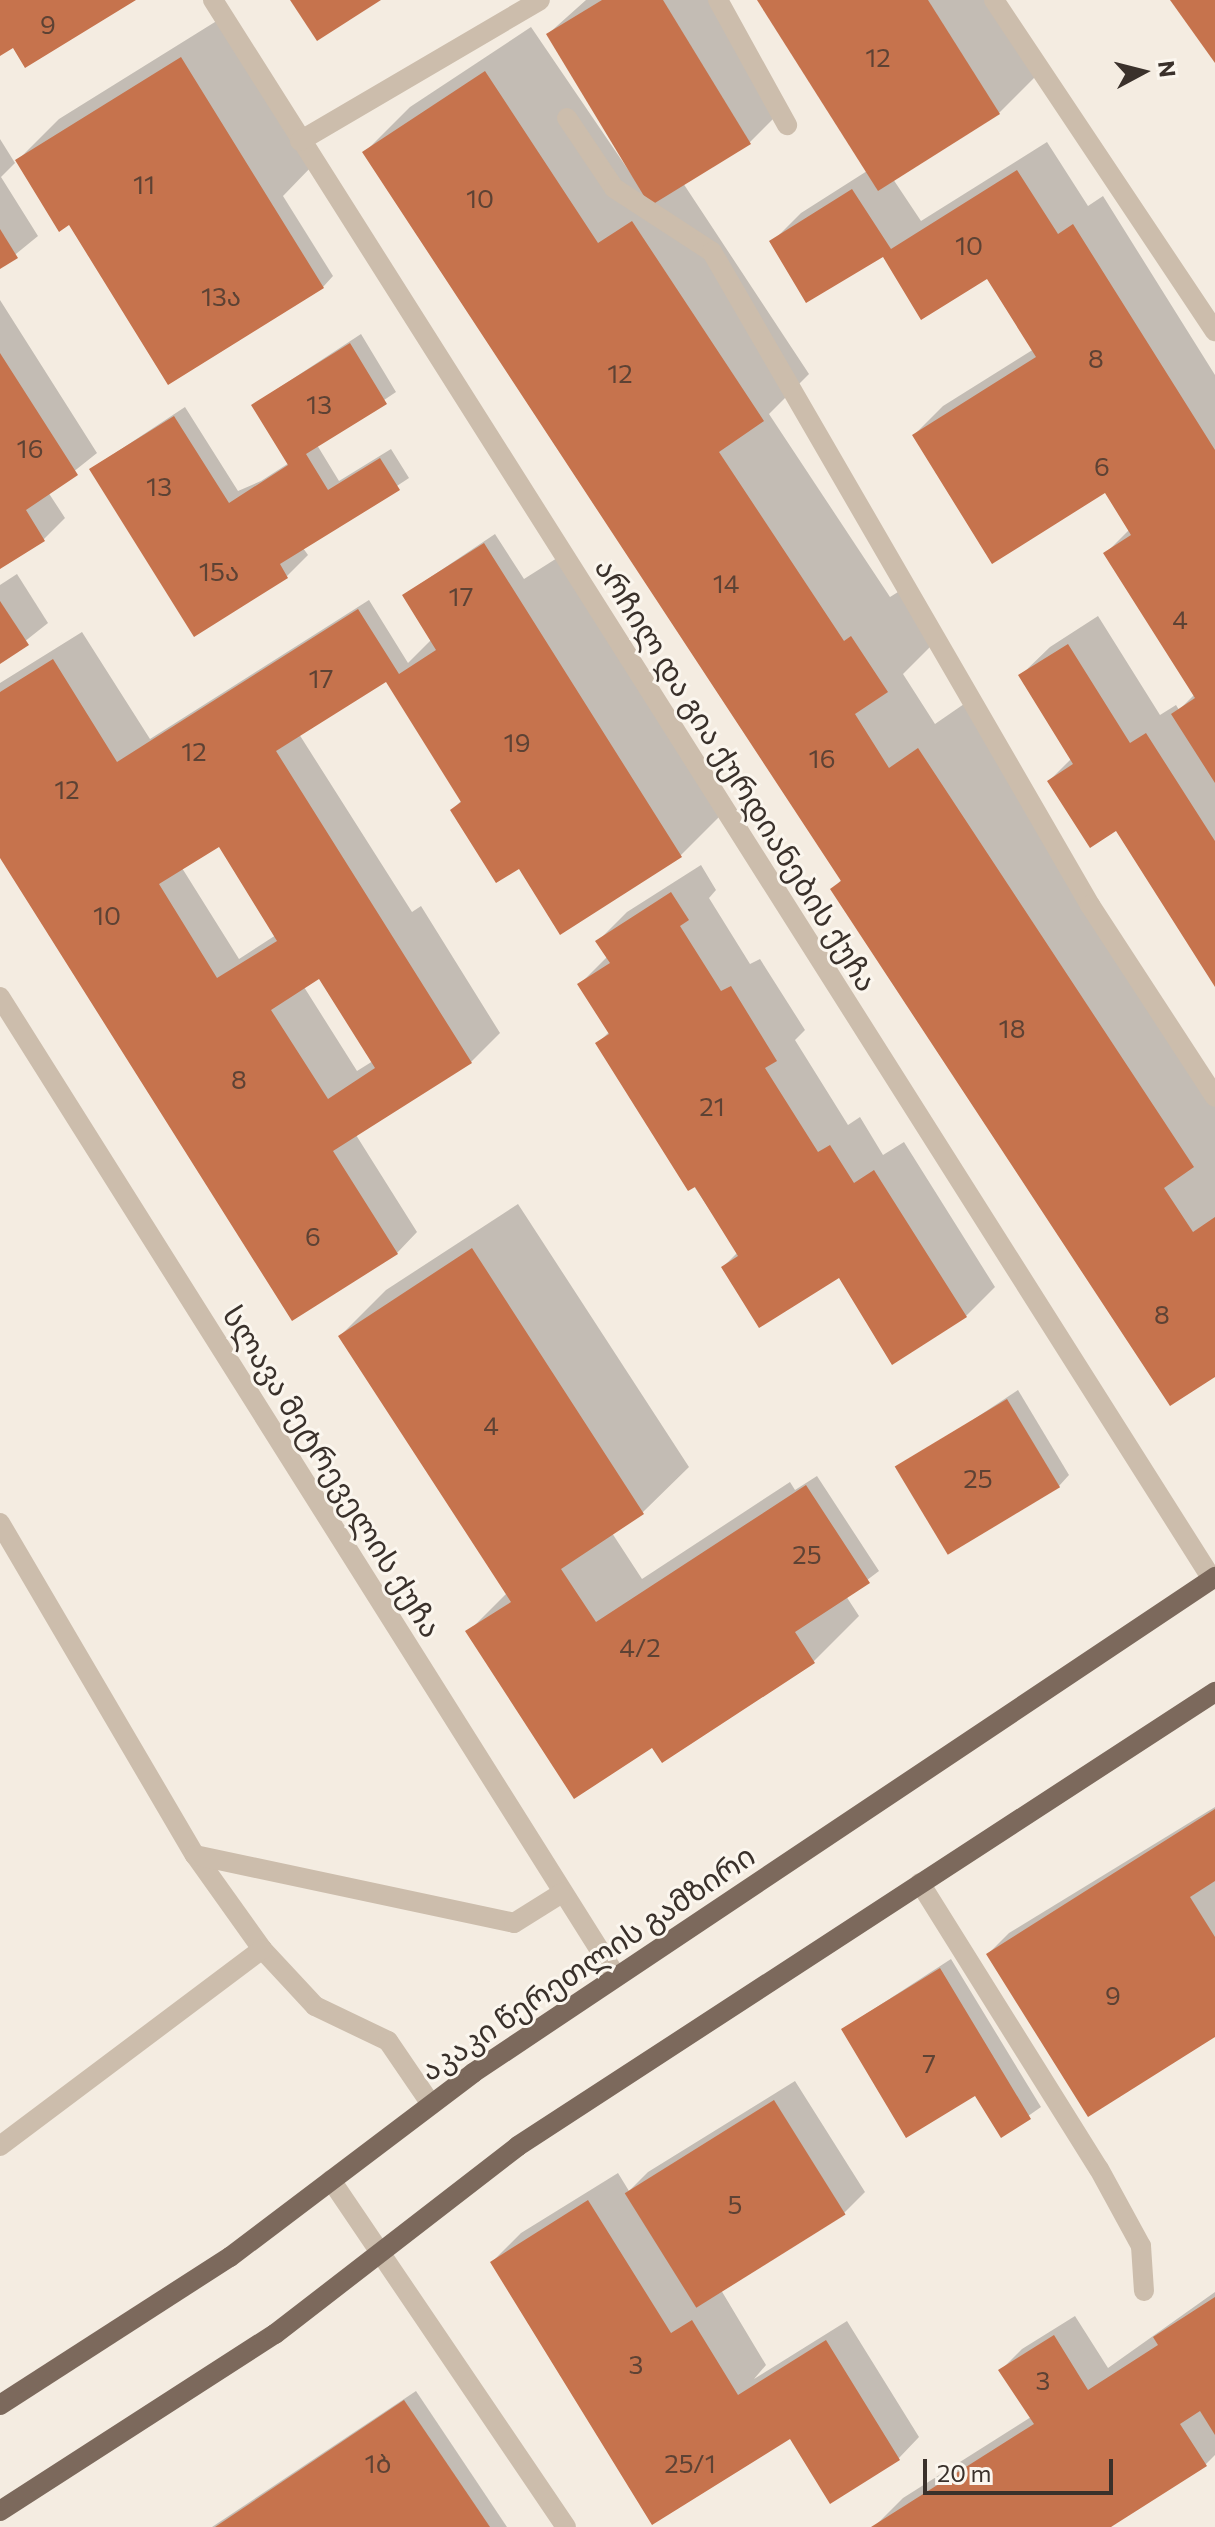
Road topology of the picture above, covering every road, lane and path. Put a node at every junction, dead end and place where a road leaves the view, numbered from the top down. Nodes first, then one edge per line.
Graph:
1 (213, 0) edge
2 (540, 0) edge
3 (718, 0) edge
4 (994, 0) edge
5 (567, 118) dead end
6 (787, 125) dead end
7 (300, 141) junction
8 (1215, 331) edge
9 (0, 997) edge
10 (1215, 1097) edge
11 (0, 1523) edge
12 (1213, 1578) edge
13 (1215, 1692) edge
14 (195, 1855) junction
15 (920, 1883) junction
16 (562, 1893) junction
17 (262, 1949) junction
18 (616, 1976) junction
19 (431, 2104) junction
20 (0, 2146) edge
21 (331, 2180) junction
22 (381, 2252) junction
23 (1144, 2291) dead end
24 (0, 2405) edge
25 (0, 2511) edge
26 (566, 2527) edge

1 - 7 street, არჩილ და გია ქურდიანების ქუჩა
2 - 7 street
3 - 6 street
4 - 8 street
5 - 10 street
7 - 12 street, არჩილ და გია ქურდიანების ქუჩა
9 - 16 street, სლავა მეტრეველის ქუჩა
11 - 14 street
12 - 18 main road, აკაკი წერეთლის გამზირი
13 - 15 main road
14 - 16 street
14 - 17 street
15 - 22 main road
15 - 23 street
16 - 18 street, სლავა მეტრეველის ქუჩა
17 - 19 street
17 - 20 street
18 - 19 main road, აკაკი წერეთლის გამზირი
19 - 21 main road, აკაკი წერეთლის გამზირი
21 - 22 street
21 - 24 main road, აკაკი წერეთლის გამზირი
22 - 25 main road
22 - 26 street

